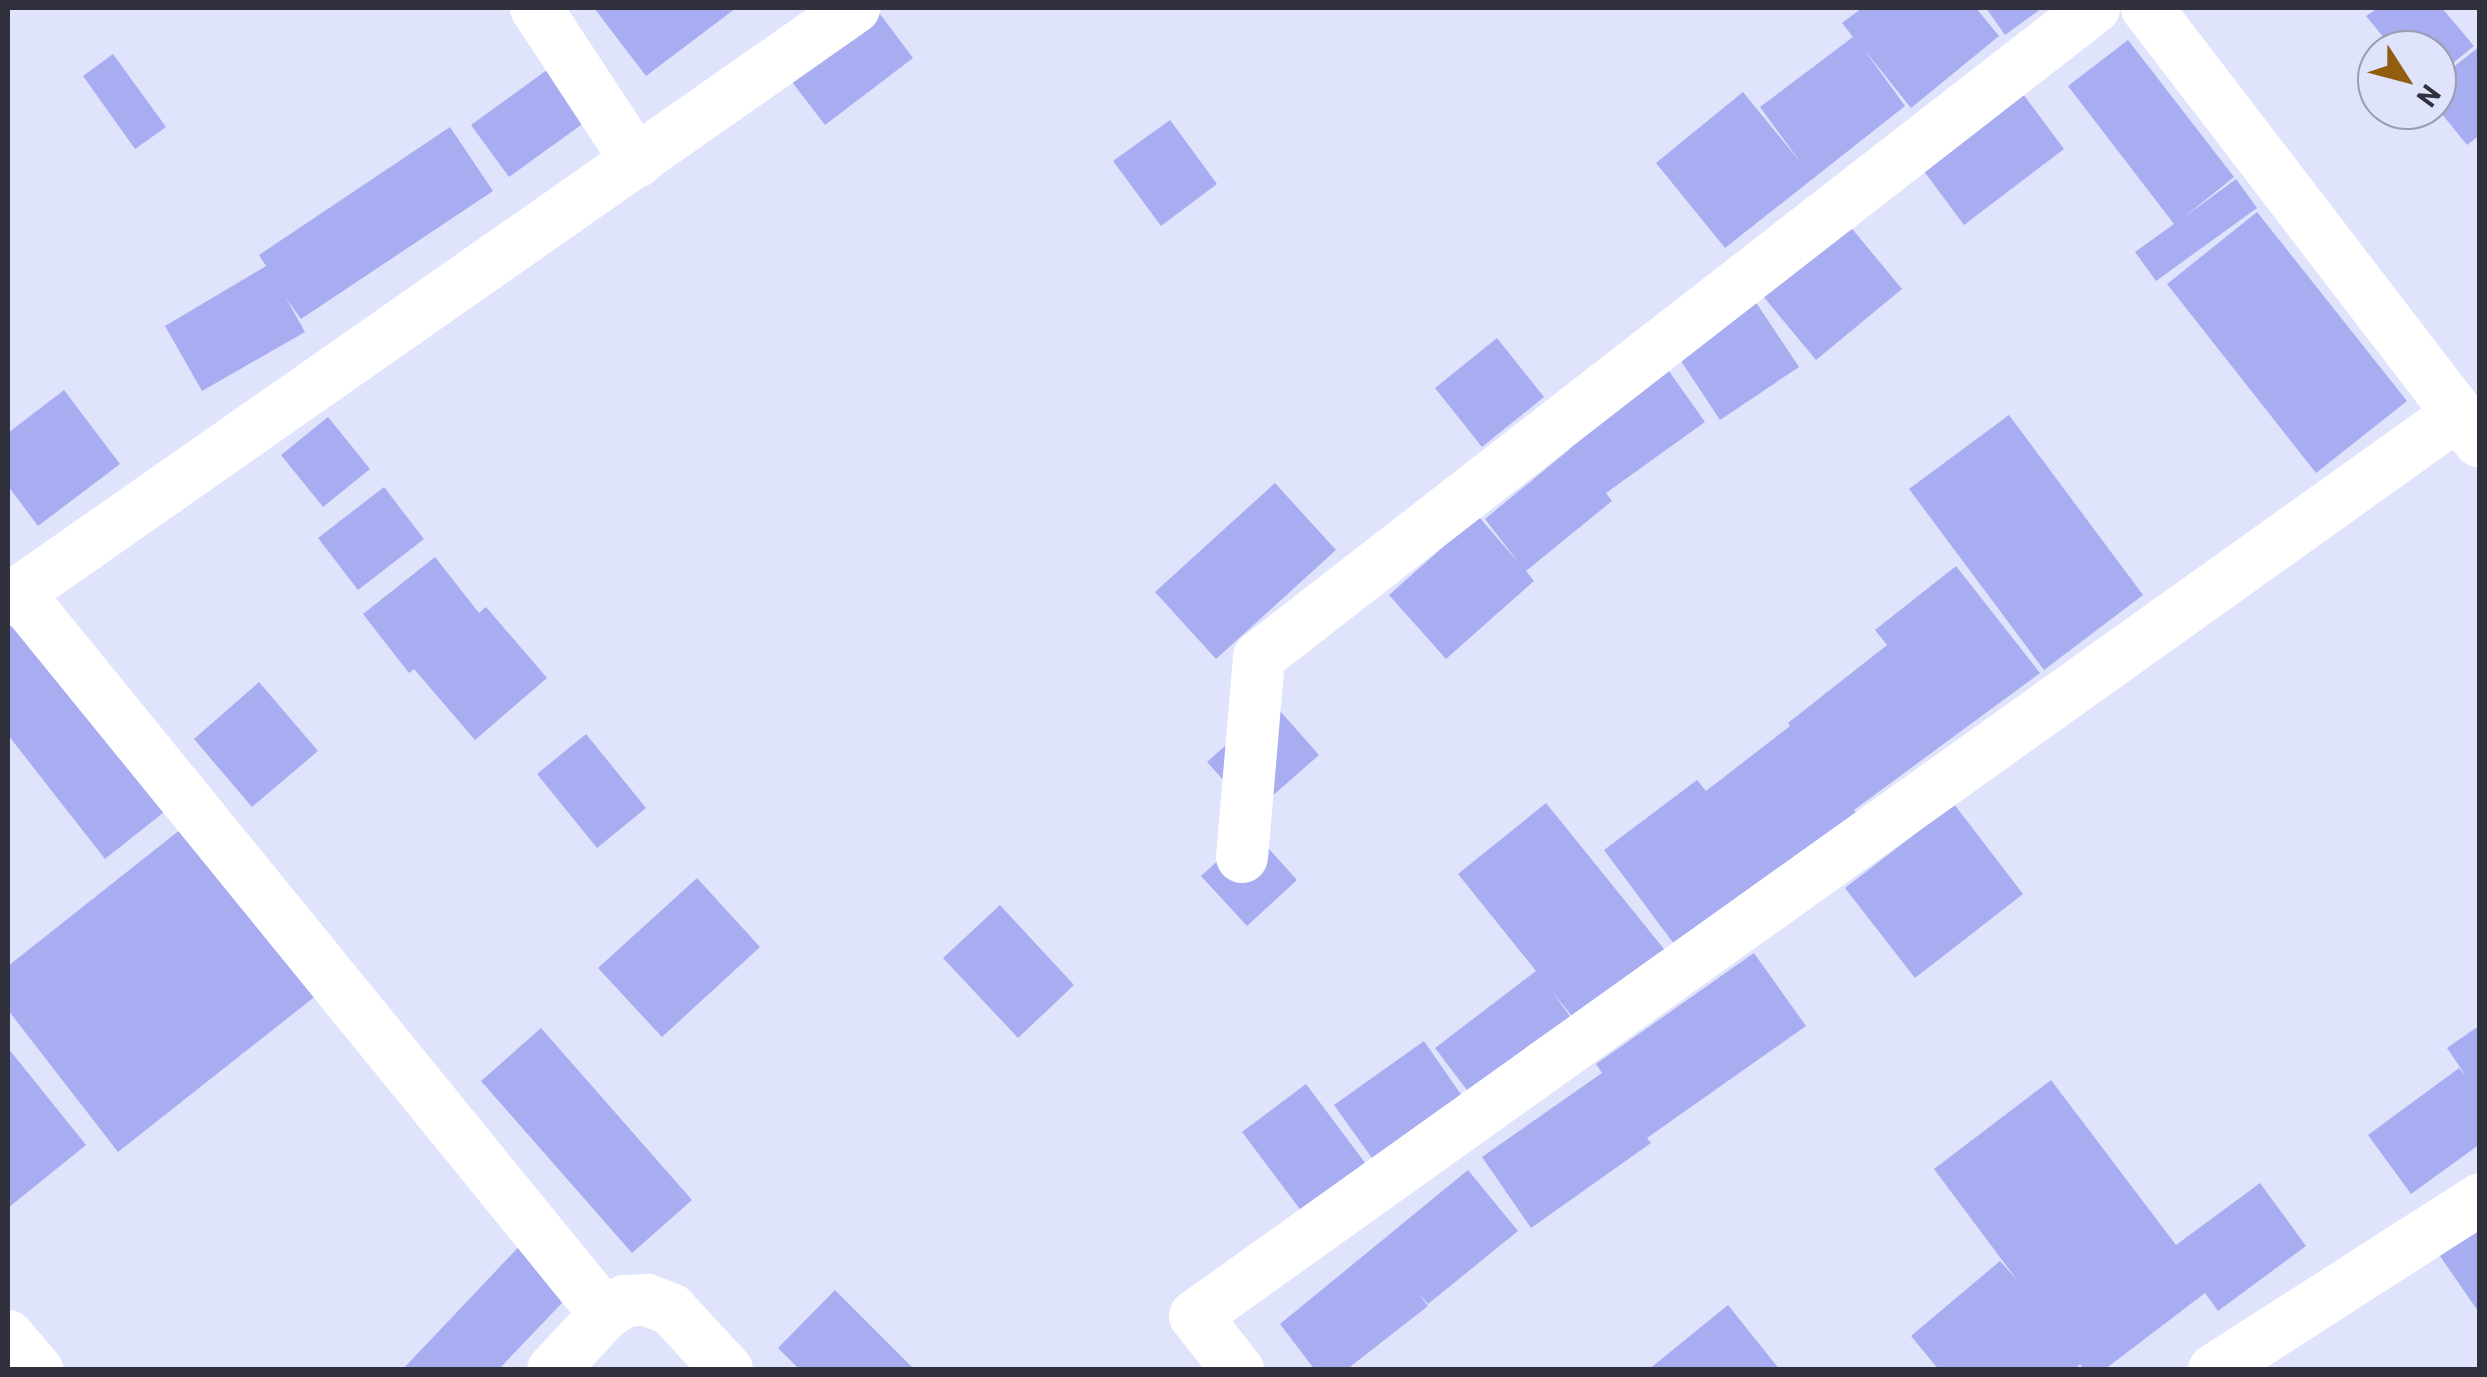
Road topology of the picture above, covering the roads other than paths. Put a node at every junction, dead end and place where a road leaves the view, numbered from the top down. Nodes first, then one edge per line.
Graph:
1 (536, 8) edge
2 (854, 8) edge
3 (2094, 8) edge
4 (2146, 8) edge
5 (637, 162) junction
6 (2469, 428) edge
7 (12, 597) edge
8 (1242, 857) dead end
9 (2480, 1199) edge
10 (605, 1314) junction
11 (8, 1336) edge
12 (37, 1370) edge
13 (553, 1370) edge
14 (727, 1370) edge
15 (1238, 1370) edge
16 (2214, 1370) edge

1 - 5 street
2 - 5 street
3 - 8 street
4 - 6 street
5 - 7 street
6 - 15 street
7 - 10 street
9 - 16 street
10 - 13 street
10 - 14 street
11 - 12 street

